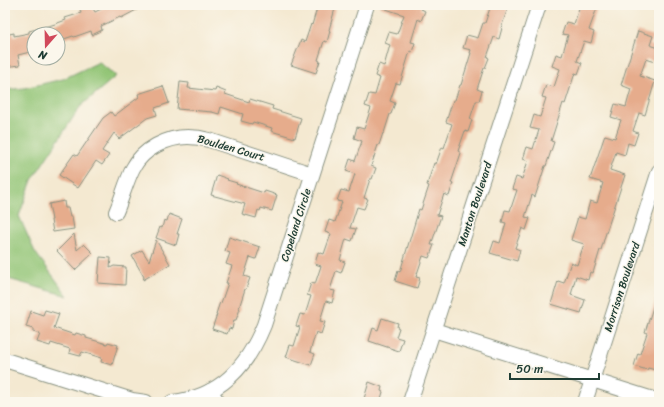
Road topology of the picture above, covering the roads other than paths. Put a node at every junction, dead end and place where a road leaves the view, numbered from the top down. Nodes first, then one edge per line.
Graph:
1 (367, 5) edge
2 (539, 5) edge
3 (659, 171) edge
4 (312, 174) junction
5 (116, 212) dead end
6 (434, 330) junction
7 (5, 360) edge
8 (592, 380) junction
9 (214, 397) edge
10 (146, 402) edge
11 (172, 402) edge
12 (410, 402) edge
13 (585, 402) edge
14 (659, 402) edge

1 - 4 street, Copeland Circle
2 - 6 street, Manton Boulevard
3 - 8 street, Morrison Boulevard
4 - 5 street, Boulden Court
4 - 9 street, Copeland Circle
6 - 8 street
6 - 12 street, Manton Boulevard
7 - 10 street
8 - 13 street, Morrison Boulevard
8 - 14 street
9 - 11 street, Copeland Circle

